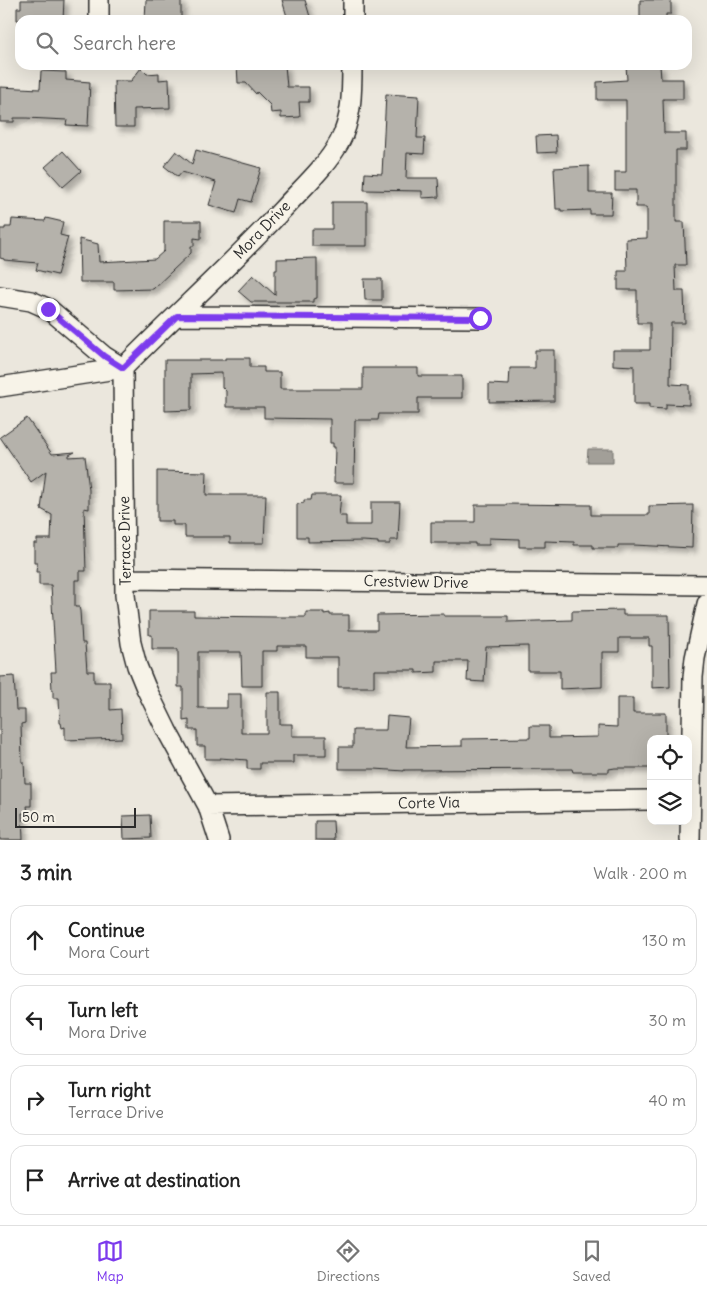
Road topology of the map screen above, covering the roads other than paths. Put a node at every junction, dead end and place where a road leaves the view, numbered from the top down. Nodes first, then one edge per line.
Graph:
1 (99, 0) edge
2 (353, 0) edge
3 (99, 15) edge
4 (353, 15) edge
5 (352, 70) edge
6 (0, 296) edge
7 (177, 316) junction
8 (480, 318) dead end
9 (123, 368) junction
10 (0, 387) edge
11 (126, 579) junction
12 (707, 585) edge
13 (707, 604) edge
14 (690, 780) edge
15 (647, 800) edge
16 (208, 806) junction
17 (690, 825) edge
18 (219, 840) edge
19 (690, 840) edge

1 - 3 street
2 - 4 street
5 - 7 street, Mora Drive
6 - 9 street
7 - 8 street
7 - 9 street, Mora Drive
9 - 10 street
9 - 11 street, Terrace Drive
11 - 12 street, Crestview Drive
11 - 16 street, Terrace Drive
13 - 14 street
15 - 16 street, Corte Via
16 - 18 street, Terrace Drive
17 - 19 street

